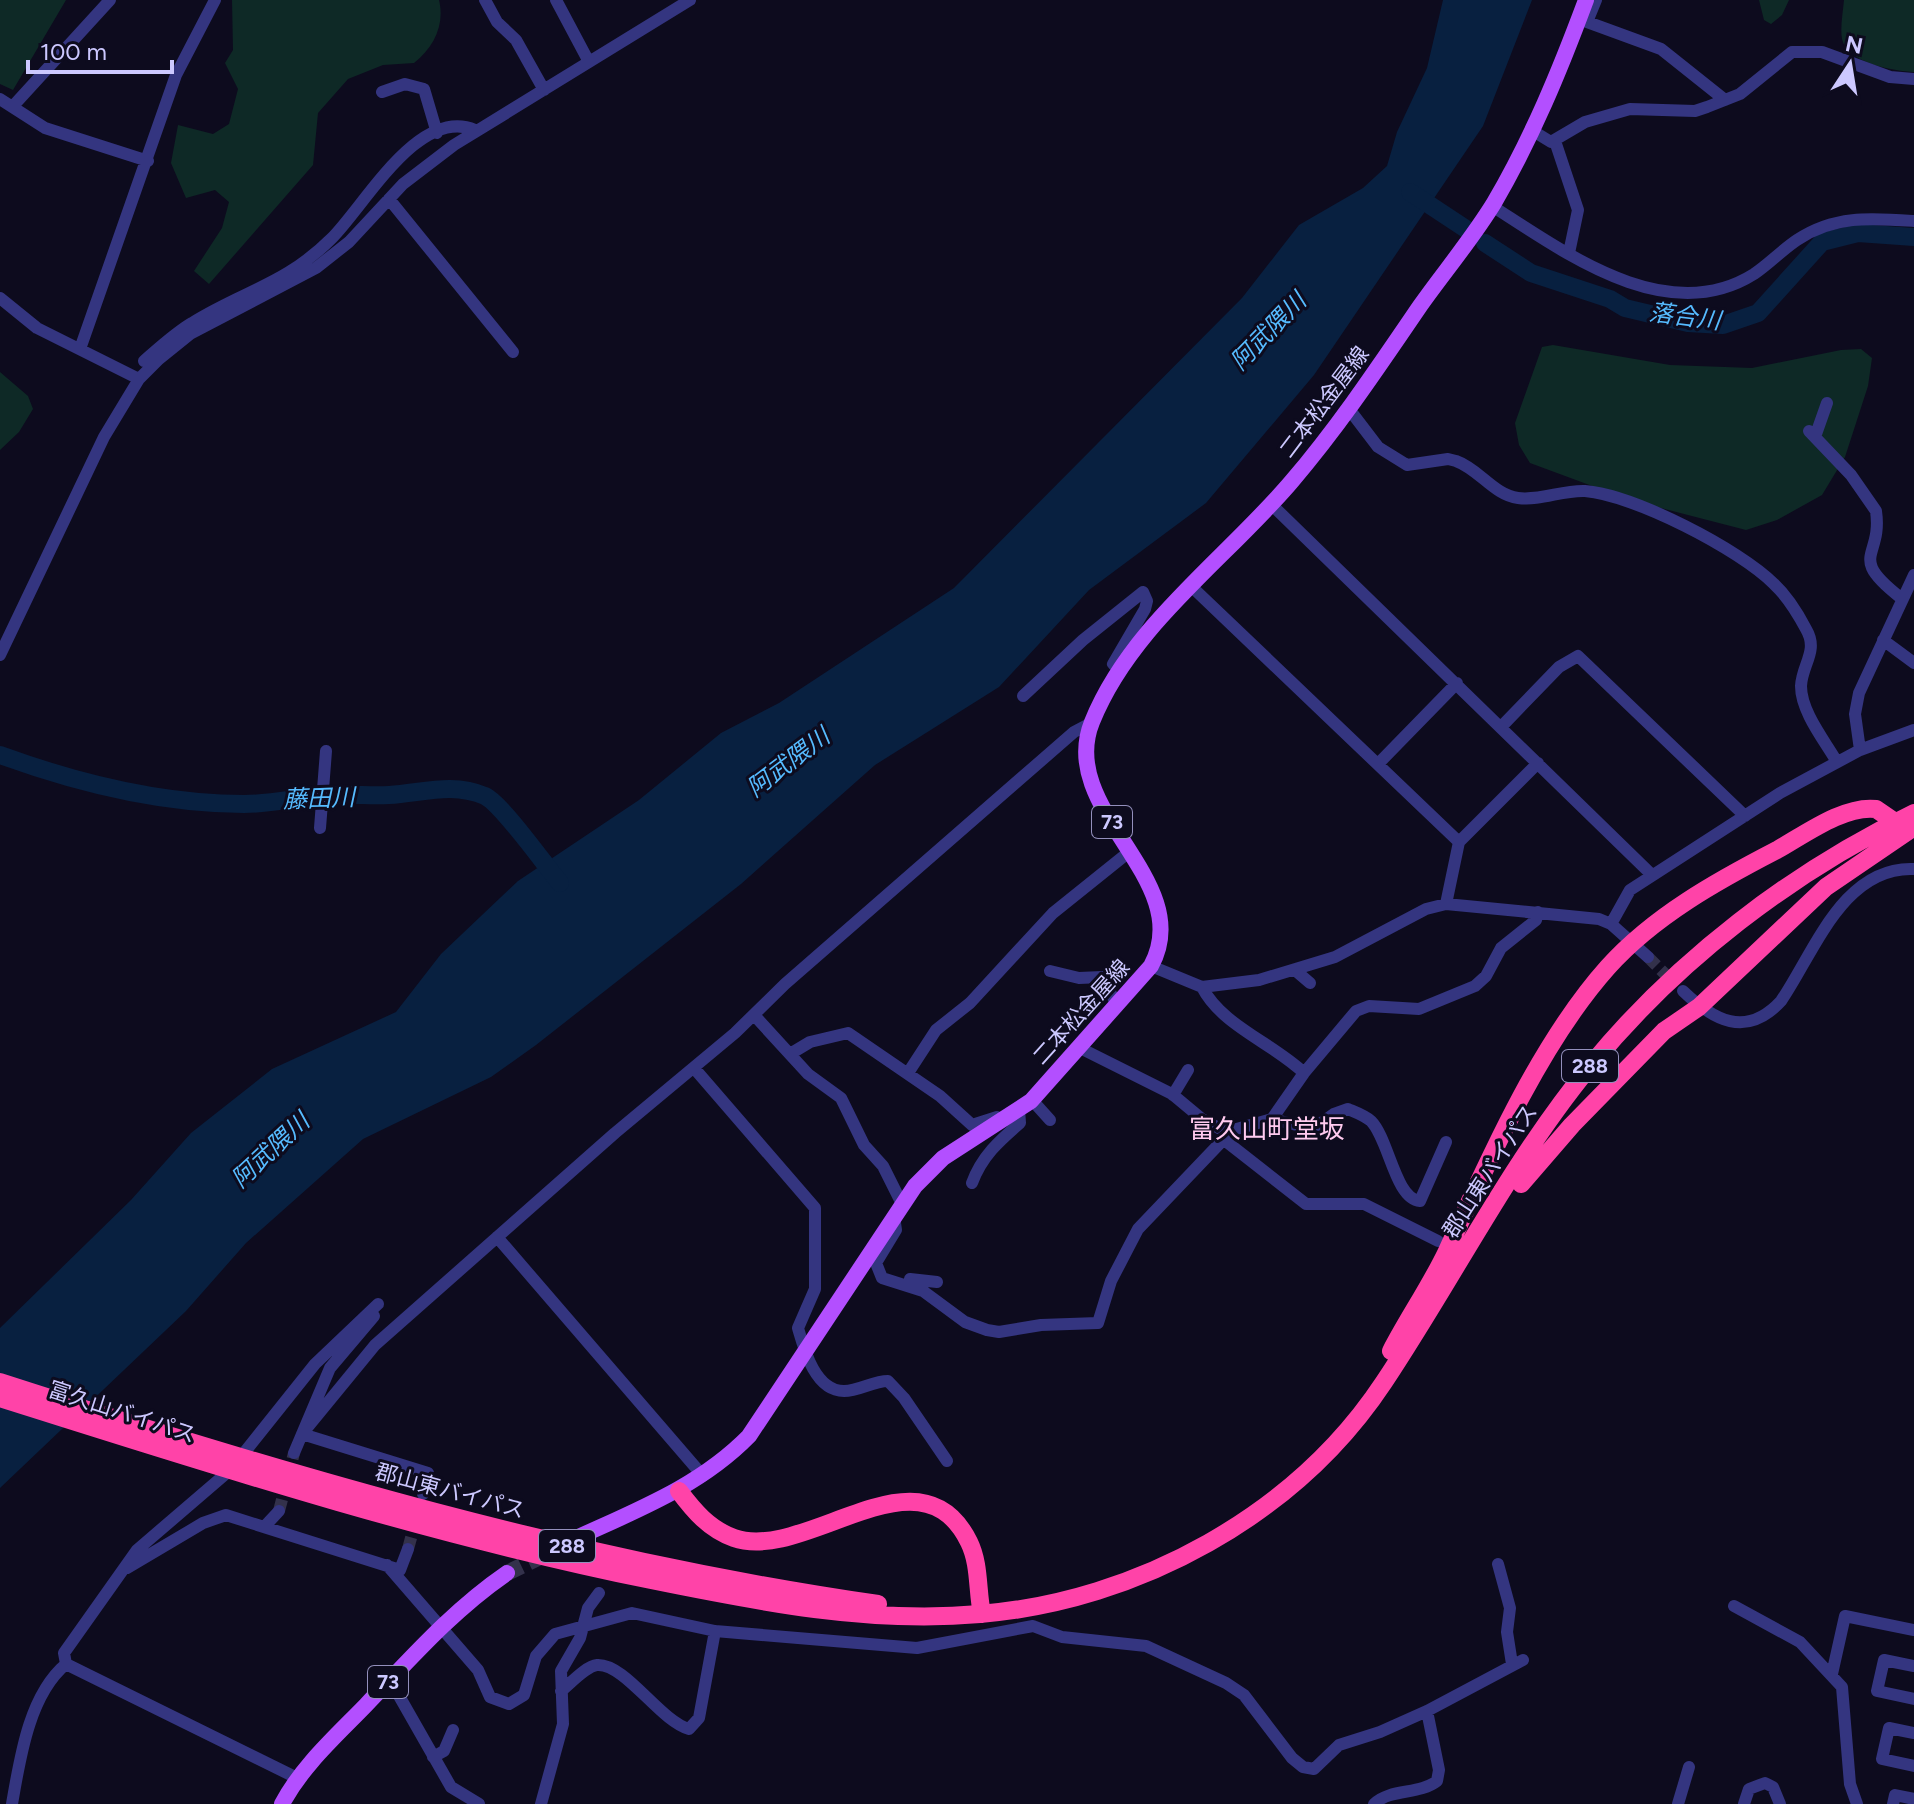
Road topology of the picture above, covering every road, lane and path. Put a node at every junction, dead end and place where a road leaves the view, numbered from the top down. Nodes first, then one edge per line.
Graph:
1 (110, 0) edge
2 (215, 0) edge
3 (485, 0) edge
4 (556, 0) edge
5 (690, 0) edge
6 (1586, 0) edge
7 (1596, 0) edge
8 (1583, 20) junction
9 (589, 62) junction
10 (1914, 79) edge
11 (544, 90) junction
12 (382, 92) dead end
13 (0, 99) edge
14 (1725, 100) junction
15 (14, 105) junction
16 (475, 130) junction
17 (1533, 131) junction
18 (437, 133) junction
19 (1555, 141) junction
20 (148, 161) junction
21 (389, 199) junction
22 (1492, 206) junction
23 (1914, 221) edge
24 (1569, 253) junction
25 (0, 298) edge
26 (80, 349) junction
27 (513, 352) dead end
28 (144, 361) dead end
29 (139, 379) junction
30 (1827, 403) dead end
31 (1349, 409) junction
32 (1272, 505) junction
33 (1914, 575) edge
34 (1192, 587) junction
35 (1901, 598) junction
36 (1883, 640) junction
37 (0, 655) edge
38 (1914, 663) edge
39 (1120, 670) junction
40 (1457, 683) junction
41 (1023, 696) dead end
42 (1091, 723) junction
43 (1502, 726) junction
44 (1914, 730) edge
45 (1860, 750) junction
46 (326, 754) dead end
47 (1837, 762) junction
48 (1538, 763) junction
49 (1378, 764) junction
50 (1914, 813) edge
51 (1745, 816) junction
52 (1895, 822) junction
53 (320, 825) dead end
54 (1914, 827) edge
55 (1459, 842) junction
56 (1129, 852) junction
57 (1914, 869) edge
58 (1652, 875) junction
59 (1446, 904) junction
60 (1538, 912) junction
61 (1611, 924) junction
62 (1635, 942) junction
63 (1648, 957) tunnel mouth
64 (1151, 966) junction
65 (1050, 971) dead end
66 (1296, 971) junction
67 (1310, 983) dead end
68 (1202, 987) junction
69 (1683, 991) tunnel mouth
70 (1117, 1005) junction
71 (1699, 1007) junction
72 (754, 1015) junction
73 (1080, 1048) junction
74 (790, 1054) junction
75 (694, 1068) junction
76 (1188, 1070) dead end
77 (908, 1073) junction
78 (1304, 1073) junction
79 (1173, 1095) junction
80 (1020, 1109) junction
81 (1272, 1119) junction
82 (1050, 1120) dead end
83 (1224, 1135) junction
84 (1446, 1142) dead end
85 (972, 1183) dead end
86 (898, 1210) junction
87 (497, 1237) junction
88 (1438, 1241) dead end
89 (892, 1281) junction
90 (937, 1282) dead end
91 (804, 1352) junction
92 (0, 1382) edge
93 (1381, 1386) junction
94 (0, 1398) edge
95 (1362, 1412) junction
96 (302, 1434) junction
97 (294, 1453) tunnel mouth
98 (211, 1458) junction
99 (947, 1461) dead end
100 (234, 1464) junction
101 (703, 1476) junction
102 (679, 1491) junction
103 (423, 1494) dead end
104 (279, 1511) tunnel mouth
105 (265, 1526) junction
106 (574, 1539) dead end
107 (408, 1549) tunnel mouth
108 (1498, 1564) dead end
109 (387, 1565) junction
110 (120, 1572) junction
111 (507, 1573) tunnel mouth
112 (599, 1593) dead end
113 (1734, 1606) dead end
114 (981, 1610) junction
115 (583, 1627) junction
116 (440, 1628) junction
117 (1914, 1630) edge
118 (715, 1631) junction
119 (66, 1664) junction
120 (1914, 1666) edge
121 (1832, 1674) junction
122 (390, 1680) junction
123 (561, 1691) junction
124 (1914, 1699) edge
125 (1427, 1711) junction
126 (453, 1730) dead end
127 (1914, 1733) edge
128 (433, 1757) junction
129 (1914, 1766) edge
130 (1689, 1767) dead end
131 (297, 1778) junction
132 (1914, 1799) edge
133 (12, 1804) edge
134 (282, 1804) edge
135 (479, 1804) edge
136 (541, 1804) edge
137 (1374, 1804) edge
138 (1678, 1804) edge
139 (1744, 1804) edge
140 (1780, 1804) edge
141 (1857, 1804) edge
142 (1893, 1804) edge

1 - 15 street
2 - 20 street
3 - 11 street
4 - 9 street
5 - 9 street
6 - 8 main road, 二本松金屋線 / 73
7 - 8 street
8 - 14 street
8 - 17 main road, 二本松金屋線 / 73
9 - 11 street
10 - 14 street
11 - 16 street
12 - 18 street
13 - 15 street
14 - 19 street
15 - 20 street
16 - 18 street
16 - 21 street
17 - 19 street
17 - 22 main road, 二本松金屋線 / 73
18 - 28 street
19 - 24 street
20 - 26 street
21 - 27 street
21 - 29 street
22 - 24 street
22 - 31 main road, 二本松金屋線 / 73
23 - 24 street
25 - 26 street
26 - 29 street
29 - 37 street
30 - 35 street
31 - 32 main road, 二本松金屋線 / 73
31 - 47 street
32 - 34 main road, 二本松金屋線 / 73
32 - 40 street
33 - 35 street
34 - 39 main road, 二本松金屋線 / 73
34 - 49 street
35 - 36 street
36 - 38 street
36 - 45 street
39 - 41 street
39 - 42 main road, 二本松金屋線 / 73
40 - 43 street
40 - 49 street
42 - 56 main road, 二本松金屋線 / 73
42 - 72 street
43 - 48 street
43 - 51 street
44 - 45 street
45 - 47 street
46 - 53 street
47 - 51 street
48 - 55 street
48 - 58 street
49 - 55 street
50 - 52 highway, 郡山東バイパス / 288
51 - 58 street
52 - 62 highway
52 - 93 highway, 郡山東バイパス / 288
54 - 71 highway
55 - 59 street
56 - 64 main road, 二本松金屋線 / 73
56 - 77 street
57 - 71 street
58 - 61 street
59 - 60 street
59 - 66 street
60 - 61 street
60 - 78 street
61 - 62 street
62 - 63 street
62 - 95 highway
64 - 68 street
64 - 70 main road, 二本松金屋線 / 73
65 - 70 street
66 - 67 street
66 - 68 street
68 - 78 street
69 - 71 street
70 - 73 main road, 二本松金屋線 / 73
71 - 93 highway
72 - 74 street
72 - 75 street
73 - 79 street
73 - 80 main road, 二本松金屋線 / 73
74 - 77 street
74 - 86 street
75 - 87 street
75 - 91 street
76 - 79 street
77 - 80 street
78 - 81 street
79 - 83 street
80 - 82 street
80 - 85 street
80 - 86 main road, 二本松金屋線 / 73
81 - 83 street
81 - 84 street
83 - 88 street
83 - 89 street
86 - 89 street
86 - 91 main road, 二本松金屋線 / 73
87 - 96 street
87 - 101 street
89 - 90 street
91 - 99 street
91 - 101 main road, 二本松金屋線 / 73
92 - 98 highway, 288
93 - 95 highway, 郡山東バイパス / 288
94 - 98 highway, 富久山バイパス / 288
95 - 114 highway, 郡山東バイパス / 288
96 - 97 street
96 - 100 street
96 - 103 street
98 - 100 highway, 富久山バイパス / 288
100 - 110 street
100 - 114 highway, 郡山東バイパス / 288
101 - 102 main road, 二本松金屋線 / 73
102 - 106 main road, 二本松金屋線 / 73
102 - 114 highway
104 - 105 street
105 - 109 street
105 - 110 street
107 - 109 street
108 - 125 street
109 - 116 street
110 - 119 street
111 - 116 main road, 73
112 - 115 street
113 - 121 street
115 - 116 street
115 - 118 street
115 - 123 street
116 - 122 main road, 73
117 - 121 street
118 - 123 street
118 - 125 street
119 - 131 street
119 - 133 street
120 - 124 street
121 - 141 street
122 - 128 street
122 - 131 main road, 73
123 - 136 street
125 - 137 street
126 - 128 street
127 - 129 street
128 - 135 street
130 - 138 street
131 - 134 main road, 73
132 - 142 street
139 - 140 street

